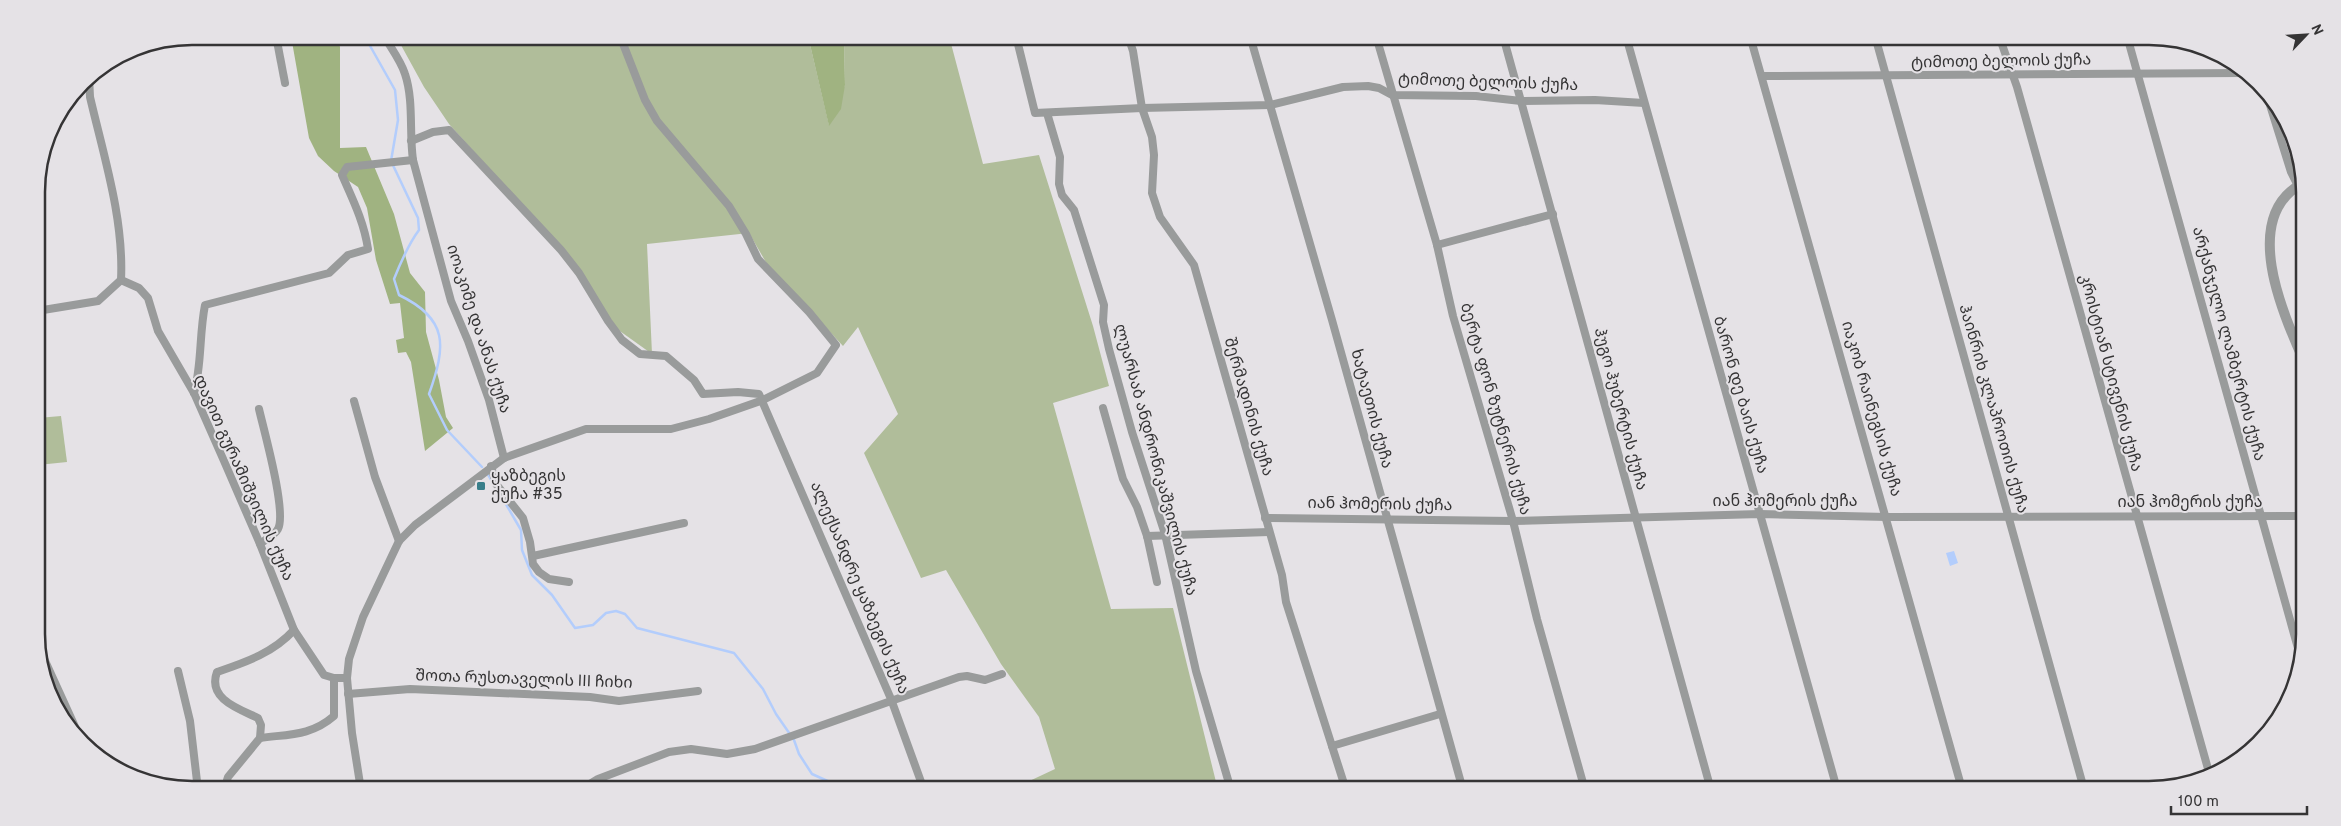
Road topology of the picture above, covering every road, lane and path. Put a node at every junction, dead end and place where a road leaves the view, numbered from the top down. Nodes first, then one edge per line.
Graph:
1 (278, 45) edge
2 (389, 45) edge
3 (624, 45) edge
4 (1018, 45) edge
5 (1131, 45) edge
6 (1253, 45) edge
7 (1378, 45) edge
8 (1505, 45) edge
9 (1628, 45) edge
10 (1753, 45) edge
11 (1877, 45) edge
12 (2002, 45) edge
13 (2130, 45) edge
14 (2235, 73) edge
15 (2139, 74) junction
16 (2011, 75) junction
17 (1762, 76) junction
18 (1886, 77) junction
19 (285, 83) dead end
20 (90, 87) edge
21 (87, 89) edge
22 (1392, 95) junction
23 (90, 97) junction
24 (1521, 101) junction
25 (1644, 103) junction
26 (1270, 106) junction
27 (1142, 108) junction
28 (1047, 113) junction
29 (2272, 113) edge
30 (411, 141) junction
31 (414, 160) junction
32 (2295, 178) edge
33 (2296, 188) edge
34 (1553, 214) junction
35 (1437, 245) junction
36 (121, 280) junction
37 (45, 310) edge
38 (2296, 342) edge
39 (194, 393) junction
40 (763, 400) junction
41 (354, 401) dead end
42 (1103, 408) dead end
43 (259, 409) dead end
44 (504, 458) junction
45 (491, 466) junction
46 (1760, 514) junction
47 (2136, 516) junction
48 (2296, 516) edge
49 (1887, 517) junction
50 (2009, 517) junction
51 (1266, 518) junction
52 (1636, 518) junction
53 (2262, 518) junction
54 (1387, 520) junction
55 (1513, 521) junction
56 (684, 523) dead end
57 (1269, 532) junction
58 (1165, 534) junction
59 (1147, 536) junction
60 (399, 541) junction
61 (260, 544) junction
62 (533, 556) junction
63 (569, 582) dead end
64 (1157, 582) dead end
65 (294, 630) junction
66 (2296, 640) edge
67 (178, 672) dead end
68 (1002, 674) dead end
69 (334, 678) junction
70 (347, 678) junction
71 (53, 680) edge
72 (698, 691) dead end
73 (348, 694) junction
74 (891, 699) junction
75 (65, 707) edge
76 (1440, 714) junction
77 (260, 738) junction
78 (1332, 746) junction
79 (2208, 768) edge
80 (197, 781) edge
81 (227, 781) edge
82 (360, 781) edge
83 (595, 781) edge
84 (921, 781) edge
85 (1228, 781) edge
86 (1343, 781) edge
87 (1459, 781) edge
88 (1582, 781) edge
89 (1709, 781) edge
90 (1834, 781) edge
91 (1960, 781) edge
92 (2082, 781) edge

1 - 19 street
2 - 30 street, იოაკიმე და ანას ქუჩა
3 - 40 street
4 - 28 street, ტიმოთე ბელოის ქუჩა
5 - 27 street, შერმადინის ქუჩა
6 - 26 street, ხატაეთის ქუჩა
7 - 22 street, ბერტა ფონ ზუტნერის ქუჩა
8 - 24 street, ჰუგო ჰუბერტის ქუჩა
9 - 25 street, ბარონ დე ბაის ქუჩა
10 - 17 street, იაკობ რაინეგსის ქუჩა
11 - 18 street, ჰაინრიხ კლაპროთის ქუჩა
12 - 16 street, კრისტიან სტივენის ქუჩა
13 - 15 street, არქანჯელო ლამბერტის ქუჩა
14 - 15 street, ტიმოთე ბელოის ქუჩა
15 - 16 street, ტიმოთე ბელოის ქუჩა
15 - 53 street, არქანჯელო ლამბერტის ქუჩა
16 - 18 street, ტიმოთე ბელოის ქუჩა
16 - 47 street, კრისტიან სტივენის ქუჩა
17 - 18 street, ტიმოთე ბელოის ქუჩა
17 - 49 street, იაკობ რაინეგსის ქუჩა
18 - 50 street, ჰაინრიხ კლაპროთის ქუჩა
20 - 23 street
21 - 23 street
22 - 24 street, ტიმოთე ბელოის ქუჩა
22 - 26 street, ტიმოთე ბელოის ქუჩა
22 - 35 street, ბერტა ფონ ზუტნერის ქუჩა
23 - 36 street
24 - 25 street, ტიმოთე ბელოის ქუჩა
24 - 34 street, ჰუგო ჰუბერტის ქუჩა
25 - 46 street, ბარონ დე ბაის ქუჩა
26 - 27 street, ტიმოთე ბელოის ქუჩა
26 - 54 street, ხატაეთის ქუჩა
27 - 28 street, ტიმოთე ბელოის ქუჩა
27 - 51 street, შერმადინის ქუჩა
28 - 58 street, ლუარსაბ ანდრონიკაშვილის ქუჩა
29 - 32 street
30 - 31 street, იოაკიმე და ანას ქუჩა
30 - 40 street
31 - 39 street
31 - 44 street, იოაკიმე და ანას ქუჩა
33 - 38 street
34 - 35 street
34 - 52 street, ჰუგო ჰუბერტის ქუჩა
35 - 55 street, ბერტა ფონ ზუტნერის ქუჩა
36 - 37 street
36 - 39 street, დავით გურამიშვილის ქუჩა
39 - 61 street, დავით გურამიშვილის ქუჩა
40 - 44 street
40 - 74 street, ალექსანდრე ყაზბეგის ქუჩა
41 - 60 street
42 - 59 street
43 - 61 street
44 - 45 street
45 - 60 street
45 - 62 street
46 - 49 street, იან ჰომერის ქუჩა
46 - 52 street, იან ჰომერის ქუჩა
46 - 90 street, ბარონ დე ბაის ქუჩა
47 - 50 street, იან ჰომერის ქუჩა
47 - 53 street, იან ჰომერის ქუჩა
47 - 79 street, კრისტიან სტივენის ქუჩა
48 - 53 street, იან ჰომერის ქუჩა
49 - 50 street, იან ჰომერის ქუჩა
49 - 91 street, იაკობ რაინეგსის ქუჩა
50 - 92 street, ჰაინრიხ კლაპროთის ქუჩა
51 - 54 street, იან ჰომერის ქუჩა
51 - 57 street, შერმადინის ქუჩა
52 - 55 street, იან ჰომერის ქუჩა
52 - 89 street, ჰუგო ჰუბერტის ქუჩა
53 - 66 street, არქანჯელო ლამბერტის ქუჩა
54 - 55 street, იან ჰომერის ქუჩა
54 - 76 street, ხატაეთის ქუჩა
55 - 88 street, ბერტა ფონ ზუტნერის ქუჩა
56 - 62 street
57 - 58 street
57 - 78 street, შერმადინის ქუჩა
58 - 59 street
58 - 85 street, ლუარსაბ ანდრონიკაშვილის ქუჩა
59 - 64 street
60 - 70 street
61 - 65 street, დავით გურამიშვილის ქუჩა
62 - 63 street
65 - 69 street, დავით გურამიშვილის ქუჩა
65 - 77 street
67 - 80 street
68 - 74 street
69 - 70 street
69 - 77 street
70 - 73 street
71 - 75 street
72 - 73 street, შოთა რუსთაველის III ჩიხი
73 - 82 street
74 - 83 street
74 - 84 street, ალექსანდრე ყაზბეგის ქუჩა
76 - 78 street
76 - 87 street, ხატაეთის ქუჩა
77 - 81 street
78 - 86 street, შერმადინის ქუჩა

